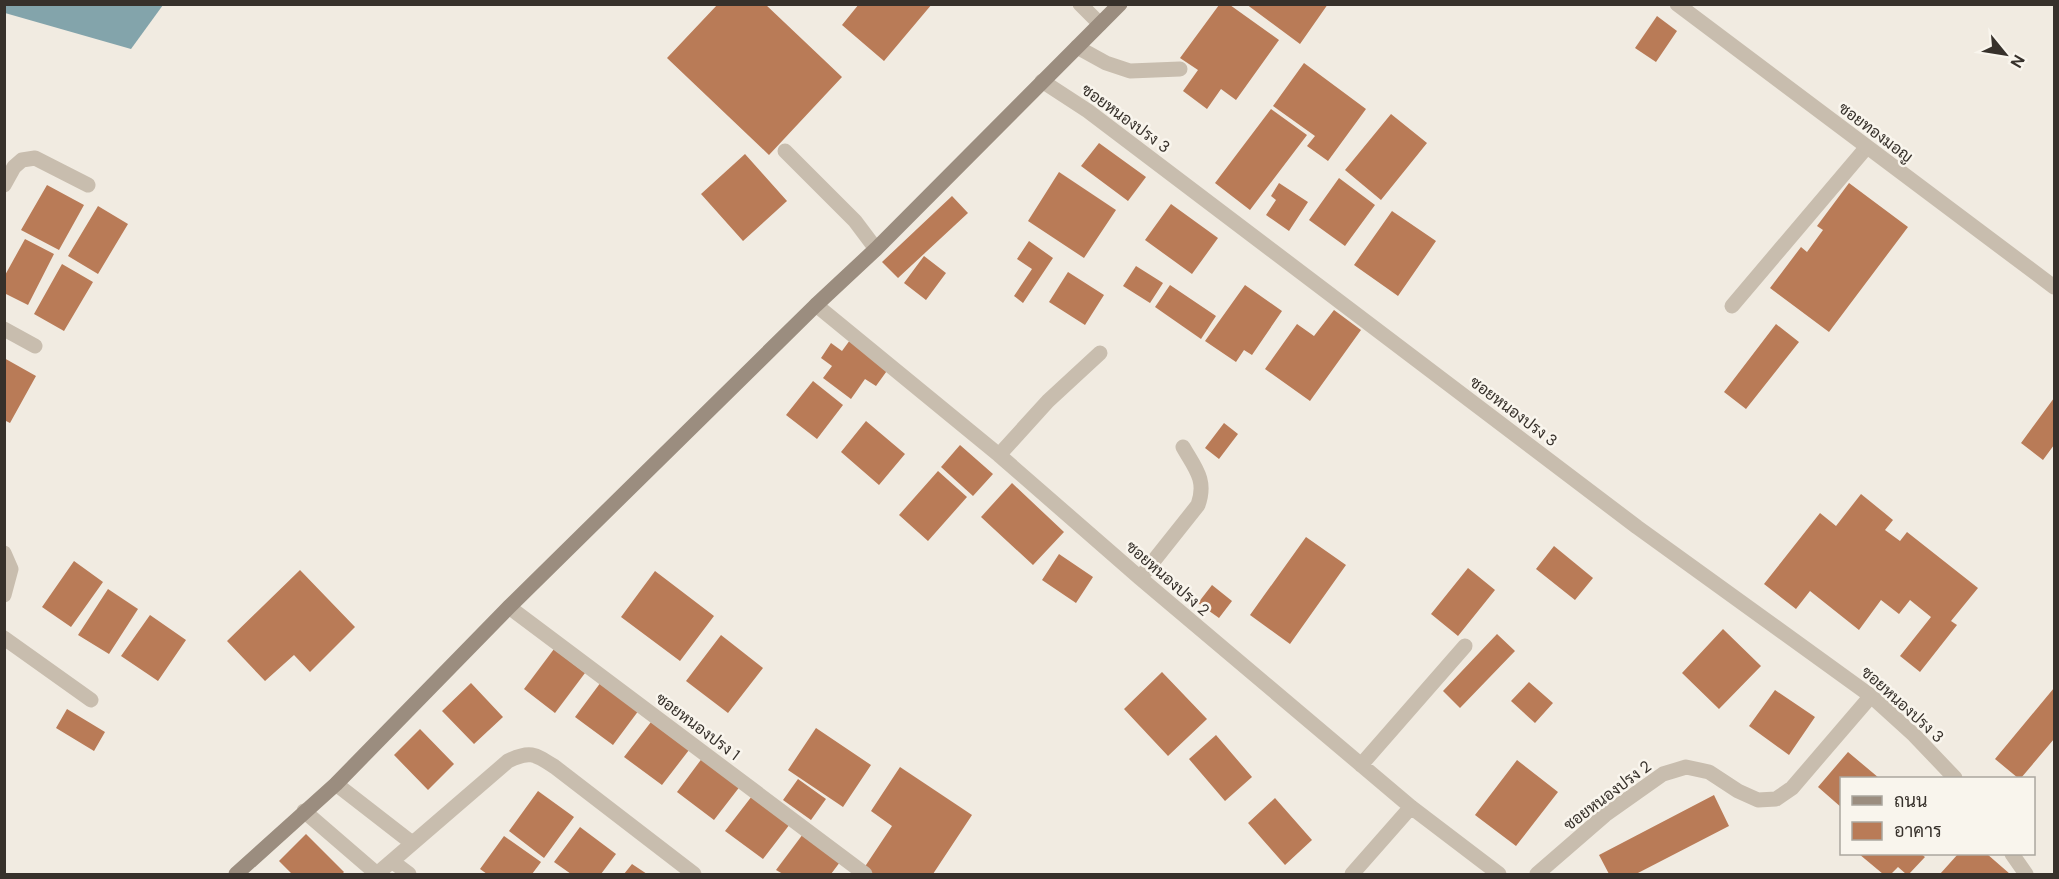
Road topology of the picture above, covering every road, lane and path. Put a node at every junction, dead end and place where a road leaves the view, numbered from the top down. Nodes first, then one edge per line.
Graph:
1 (1080, 4) edge
2 (1120, 4) edge
3 (1677, 4) edge
4 (1100, 24) junction
5 (1077, 47) junction
6 (1180, 69) dead end
7 (1042, 81) junction
8 (1866, 148) junction
9 (785, 151) dead end
10 (4, 185) edge
11 (88, 185) dead end
12 (876, 249) junction
13 (2055, 287) edge
14 (816, 305) junction
15 (1732, 306) dead end
16 (4, 329) edge
17 (35, 346) dead end
18 (1100, 353) dead end
19 (1183, 447) dead end
20 (999, 455) junction
21 (4, 553) edge
22 (1140, 578) junction
23 (4, 595) edge
24 (509, 607) junction
25 (4, 638) edge
26 (1465, 646) dead end
27 (1871, 696) junction
28 (91, 700) dead end
29 (1361, 765) junction
30 (1954, 777) edge
31 (336, 784) junction
32 (1411, 807) junction
33 (304, 811) junction
34 (412, 843) junction
35 (2013, 855) edge
36 (393, 862) junction
37 (236, 874) edge
38 (377, 874) edge
39 (409, 874) edge
40 (694, 874) edge
41 (865, 874) edge
42 (1352, 874) edge
43 (1499, 874) edge
44 (1537, 874) edge
45 (2026, 874) edge

1 - 4 street
2 - 4 street
3 - 8 street, ซอยทองมอญ
4 - 5 street
5 - 6 street
5 - 7 street
7 - 12 street
7 - 27 street, ซอยหนองปรง 3
8 - 13 street, ซอยทองมอญ
8 - 15 street
9 - 12 street
10 - 11 street
12 - 14 street
14 - 20 street, ซอยหนองปรง 2
14 - 24 street
16 - 17 street
18 - 20 street
19 - 22 street
20 - 22 street, ซอยหนองปรง 2
21 - 23 street
22 - 29 street, ซอยหนองปรง 2
24 - 31 street
24 - 41 street, ซอยหนองปรง 1
25 - 28 street
26 - 29 street
27 - 30 street, ซอยหนองปรง 3
27 - 44 street, ซอยหนองปรง 2
29 - 32 street, ซอยหนองปรง 2
31 - 33 street
31 - 34 street
32 - 42 street
32 - 43 street, ซอยหนองปรง 2
33 - 37 street
33 - 38 street
34 - 36 street
34 - 40 street
35 - 45 street
36 - 38 street
36 - 39 street

